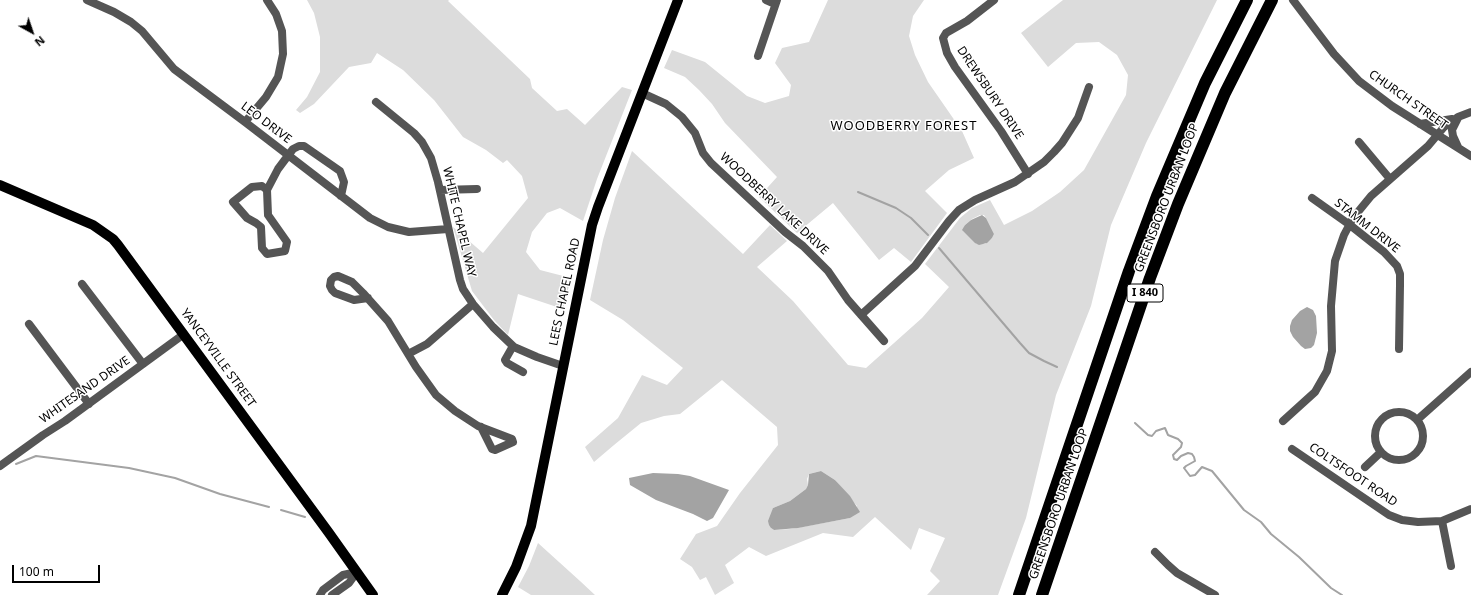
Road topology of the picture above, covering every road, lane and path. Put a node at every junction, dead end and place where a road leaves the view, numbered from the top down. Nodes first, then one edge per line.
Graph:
1 (86, 0) edge
2 (267, 0) edge
3 (678, 0) edge
4 (766, 0) edge
5 (994, 0) edge
6 (1247, 0) edge
7 (1272, 0) edge
8 (1293, 0) edge
9 (776, 2) edge
10 (758, 56) dead end
11 (1089, 87) dead end
12 (642, 93) junction
13 (376, 102) dead end
14 (1471, 112) edge
15 (1458, 117) junction
16 (245, 122) junction
17 (1420, 124) junction
18 (1436, 135) junction
19 (1359, 142) dead end
20 (1458, 148) junction
21 (288, 155) junction
22 (1471, 156) edge
23 (1028, 174) junction
24 (1390, 179) junction
25 (0, 185) edge
26 (477, 189) dead end
27 (267, 190) junction
28 (440, 190) junction
29 (341, 196) junction
30 (1312, 198) dead end
31 (268, 215) junction
32 (256, 223) junction
33 (1350, 225) junction
34 (448, 229) junction
35 (82, 284) dead end
36 (368, 298) dead end
37 (473, 304) junction
38 (861, 315) junction
39 (29, 324) dead end
40 (184, 334) junction
41 (884, 341) dead end
42 (513, 346) junction
43 (1399, 349) dead end
44 (408, 354) junction
45 (143, 364) junction
46 (563, 366) junction
47 (523, 372) dead end
48 (1471, 372) edge
49 (89, 404) junction
50 (1283, 420) dead end
51 (1417, 420) junction
52 (481, 427) junction
53 (1292, 449) dead end
54 (1381, 452) junction
55 (0, 466) edge
56 (1365, 466) dead end
57 (1471, 509) edge
58 (1442, 521) junction
59 (1155, 552) dead end
60 (1451, 566) dead end
61 (357, 572) junction
62 (330, 585) junction
63 (334, 594) edge
64 (320, 595) edge
65 (373, 595) edge
66 (502, 595) edge
67 (1019, 595) edge
68 (1042, 595) edge
69 (1215, 595) edge

1 - 16 street, LEO DRIVE
2 - 16 street
3 - 12 main road, LEES CHAPEL ROAD
4 - 9 street
5 - 23 street, DREWSBURY DRIVE
6 - 67 highway, GREENSBORO URBAN LOOP / I 840
7 - 68 highway, GREENSBORO URBAN LOOP / I 840
8 - 17 street, CHURCH STREET
9 - 10 street
11 - 23 street
12 - 38 street, WOODBERRY LAKE DRIVE
12 - 46 main road, LEES CHAPEL ROAD
13 - 28 street, WHITE CHAPEL WAY
14 - 15 street
15 - 17 street
15 - 18 street
15 - 20 street
16 - 21 street, LEO DRIVE
17 - 18 street, CHURCH STREET
18 - 20 street, CHURCH STREET
18 - 24 street
19 - 24 street
20 - 22 street, CHURCH STREET
21 - 27 street
21 - 29 street, LEO DRIVE
21 - 29 street
23 - 38 street
24 - 33 street
25 - 40 main road, YANCEYVILLE STREET
26 - 28 street
27 - 31 street
27 - 32 street
28 - 34 street, WHITE CHAPEL WAY
29 - 34 street, LEO DRIVE
30 - 33 street, STAMM DRIVE
31 - 32 street
31 - 32 street
33 - 43 street, STAMM DRIVE
33 - 50 street
34 - 37 street, WHITE CHAPEL WAY
35 - 45 street
36 - 44 street
37 - 42 street, WHITE CHAPEL WAY
37 - 44 street
38 - 41 street, WOODBERRY LAKE DRIVE
39 - 49 street
40 - 45 street, WHITESAND DRIVE
40 - 61 main road, YANCEYVILLE STREET
42 - 46 street, WHITE CHAPEL WAY
42 - 47 street
44 - 52 street
45 - 49 street, WHITESAND DRIVE
46 - 66 main road, LEES CHAPEL ROAD
48 - 51 street
49 - 55 street, WHITESAND DRIVE
51 - 54 street
51 - 54 street
52 - 52 street
53 - 58 street, COLTSFOOT ROAD
54 - 56 street
57 - 58 street, COLTSFOOT ROAD
58 - 60 street
59 - 69 street
61 - 62 street
61 - 63 street
61 - 65 main road, YANCEYVILLE STREET
62 - 63 street
62 - 64 street

